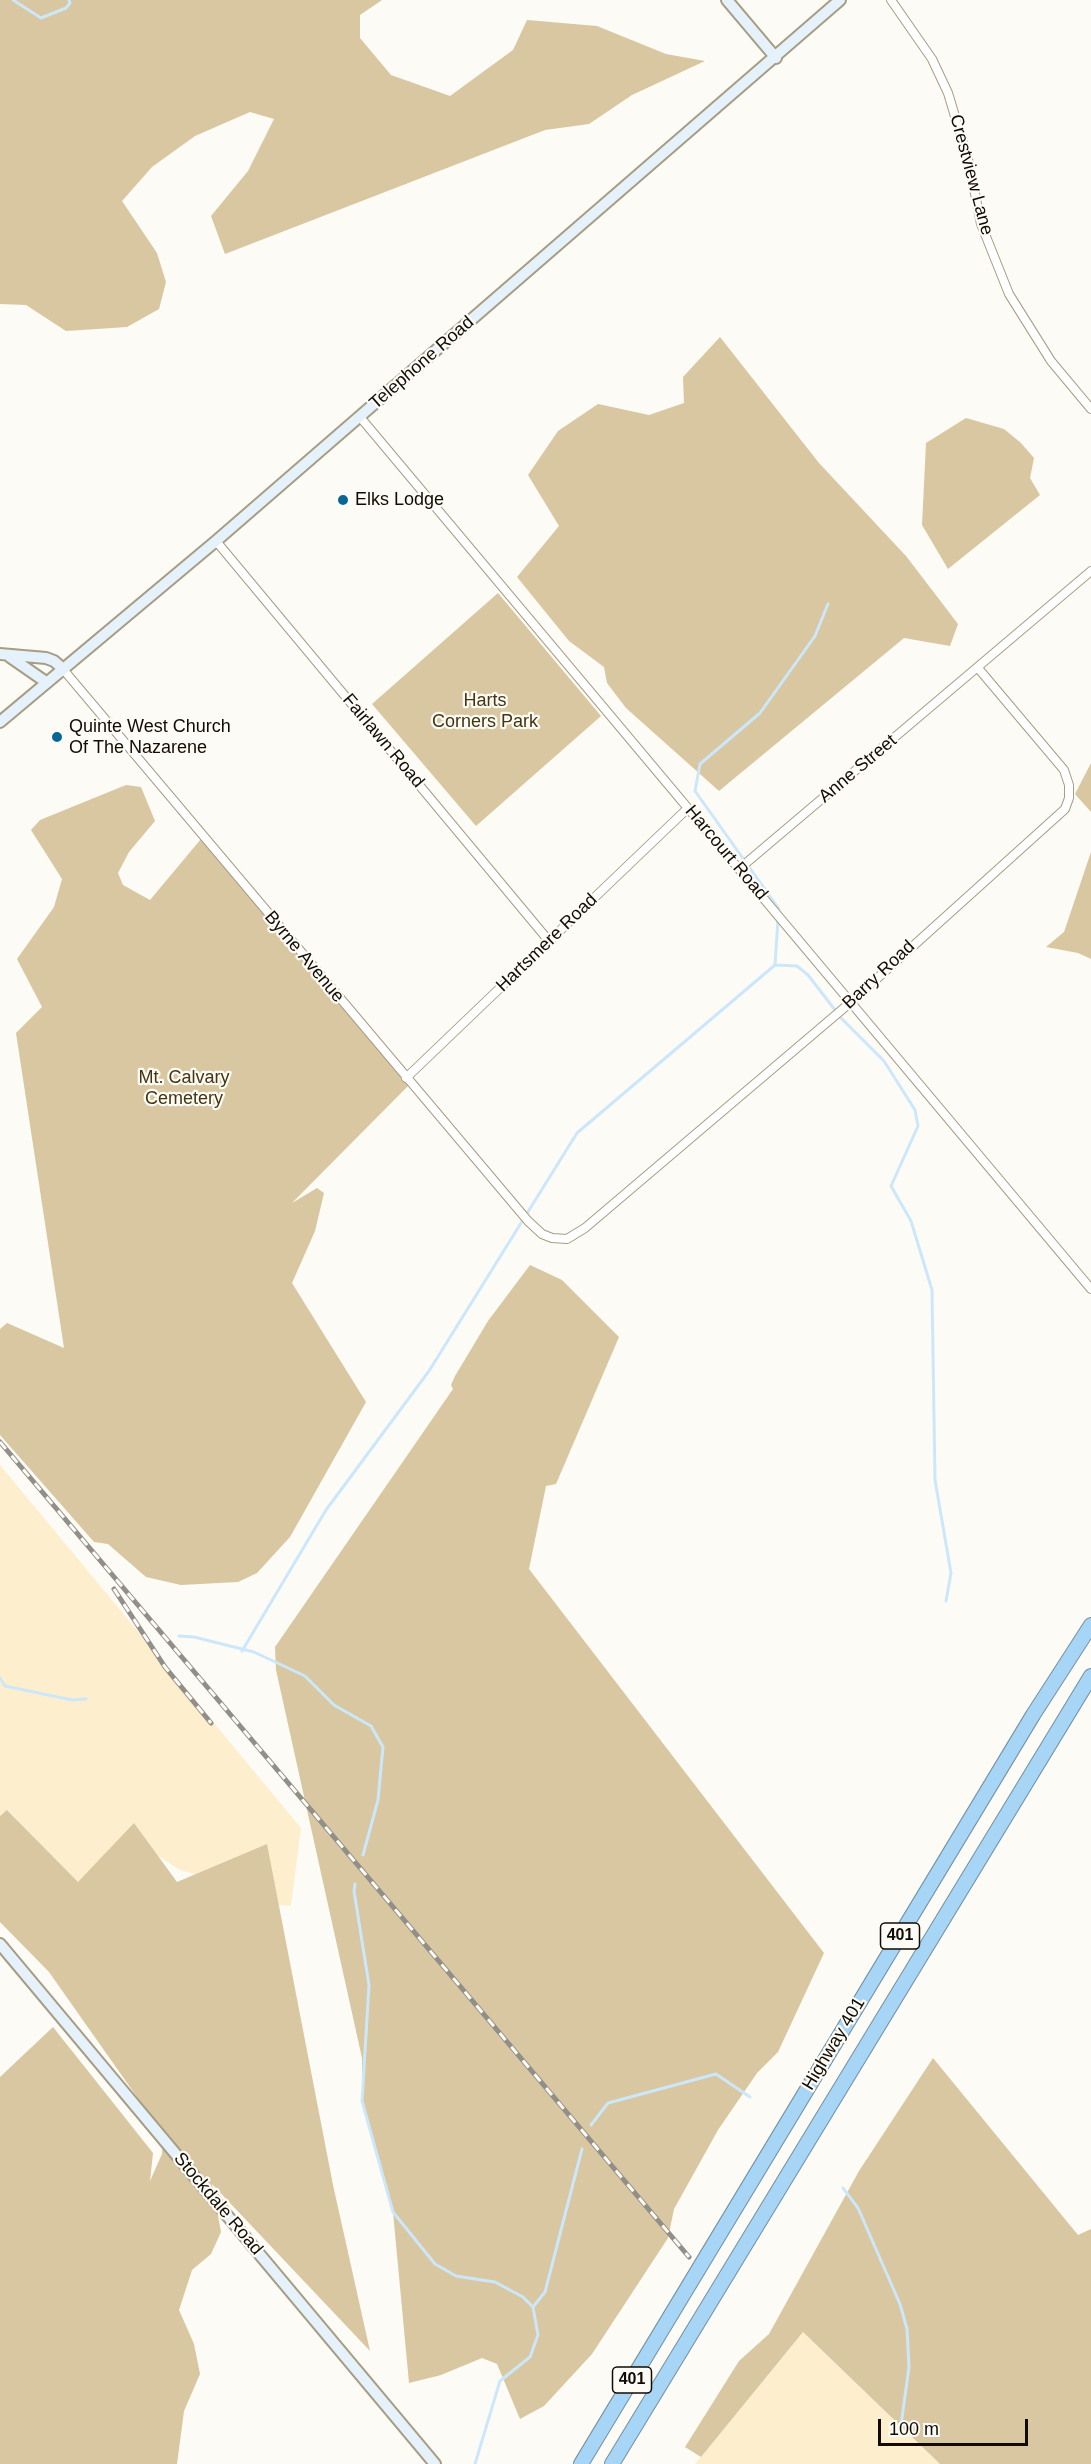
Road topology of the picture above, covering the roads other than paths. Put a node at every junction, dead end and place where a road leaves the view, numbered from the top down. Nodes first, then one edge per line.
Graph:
1 (728, 0) edge
2 (840, 0) edge
3 (891, 0) edge
4 (776, 58) junction
5 (1091, 409) edge
6 (360, 417) junction
7 (216, 541) junction
8 (1091, 571) edge
9 (5, 656) edge
10 (62, 668) junction
11 (978, 668) junction
12 (46, 682) junction
13 (0, 722) edge
14 (688, 808) junction
15 (739, 869) junction
16 (549, 941) junction
17 (851, 1002) junction
18 (406, 1078) junction
19 (552, 1238) joint
20 (1091, 1288) edge
21 (1091, 1625) edge
22 (1091, 1676) edge
23 (0, 1944) edge
24 (435, 2464) edge
25 (581, 2464) edge
26 (612, 2464) edge

1 - 4 street
2 - 4 street, Telephone Road
3 - 5 street, Crestview Lane
4 - 6 street, Telephone Road
6 - 7 street, Telephone Road
6 - 14 street, Harcourt Road
7 - 10 street, Telephone Road
7 - 16 street, Fairlawn Road
8 - 11 street
9 - 10 street
9 - 12 street
10 - 12 street, Telephone Road
10 - 18 street, Byrne Avenue
11 - 15 street, Anne Street
11 - 17 street, Barry Road
12 - 13 street, Telephone Road
14 - 15 street, Harcourt Road
14 - 16 street, Hartsmere Road
15 - 17 street, Harcourt Road
16 - 18 street, Hartsmere Road
17 - 19 street, Barry Road
17 - 20 street, Harcourt Road
18 - 19 street, Byrne Avenue
21 - 25 highway, Highway 401 / 401
22 - 26 highway, Highway 401 / 401
23 - 24 street, Stockdale Road

